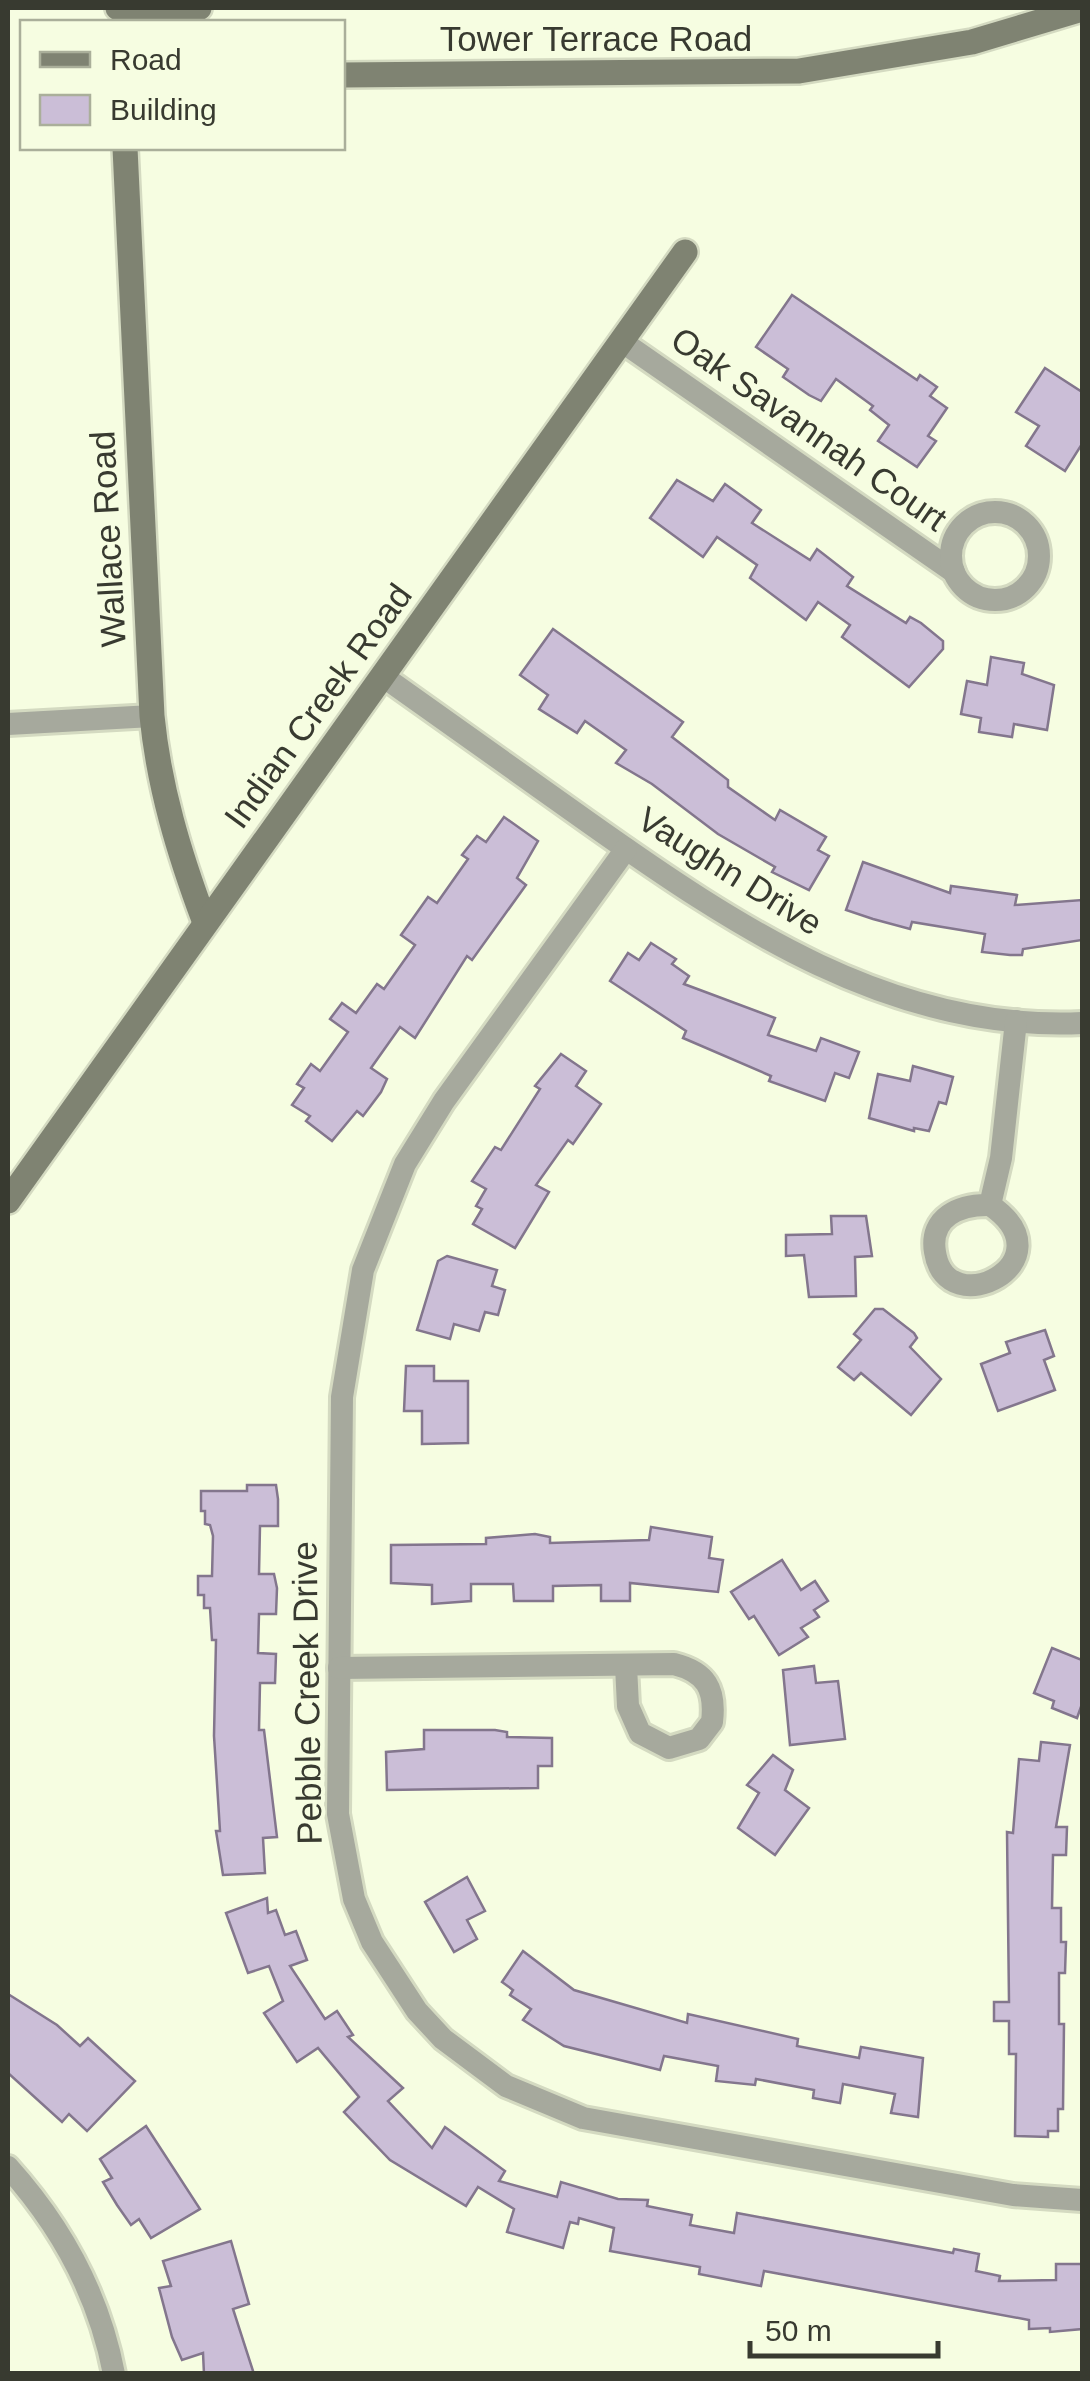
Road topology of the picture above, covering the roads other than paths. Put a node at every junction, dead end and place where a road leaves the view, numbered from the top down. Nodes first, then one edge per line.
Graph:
1 (118, 8) edge
2 (199, 8) edge
3 (1082, 9) edge
4 (345, 74) edge
5 (125, 150) edge
6 (685, 252) dead end
7 (624, 342) junction
8 (954, 572) dead end
9 (384, 677) junction
10 (152, 716) junction
11 (8, 724) edge
12 (626, 849) junction
13 (204, 920) junction
14 (1016, 1021) junction
15 (1082, 1023) edge
16 (8, 1201) edge
17 (990, 1205) dead end
18 (626, 1666) junction
19 (339, 1668) junction
20 (8, 2168) edge
21 (1082, 2200) edge
22 (114, 2374) edge

1 - 2 street
3 - 4 street, Tower Terrace Road
5 - 10 street, Wallace Road
6 - 7 street, Indian Creek Road
7 - 8 street, Oak Savannah Court
7 - 9 street, Indian Creek Road
9 - 12 street, Vaughn Drive
9 - 13 street, Indian Creek Road
10 - 11 street
10 - 13 street, Wallace Road
12 - 14 street, Vaughn Drive
12 - 19 street, Pebble Creek Drive
13 - 16 street, Indian Creek Road
14 - 15 street, Vaughn Drive
14 - 17 street
18 - 18 street
18 - 19 street
19 - 21 street, Pebble Creek Drive
20 - 22 street

